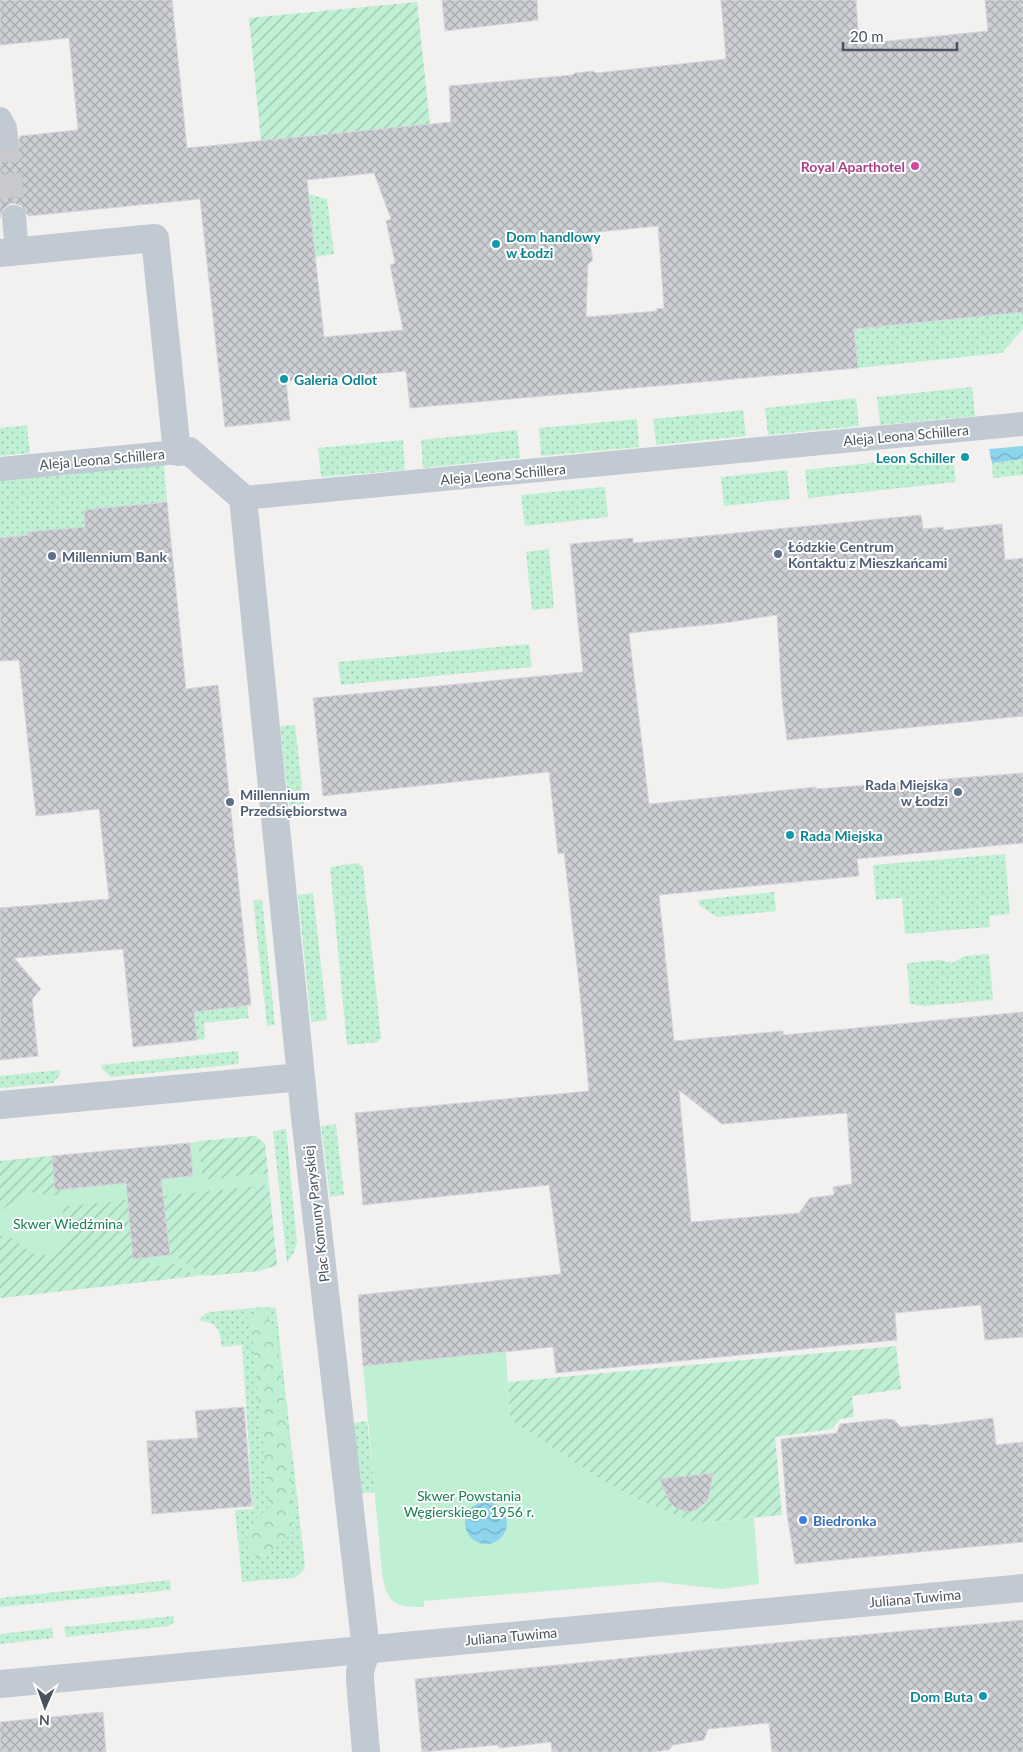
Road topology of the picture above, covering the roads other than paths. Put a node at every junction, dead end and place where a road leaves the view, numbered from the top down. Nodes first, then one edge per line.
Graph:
1 (14, 217) tunnel mouth
2 (9, 252) edge
3 (1023, 424) edge
4 (177, 452) junction
5 (0, 469) edge
6 (243, 498) junction
7 (300, 1077) junction
8 (0, 1105) edge
9 (1023, 1588) edge
10 (366, 1650) junction
11 (0, 1684) edge
12 (366, 1752) edge

1 - 2 street
2 - 4 street
3 - 6 street, Aleja Leona Schillera
4 - 5 street, Aleja Leona Schillera
4 - 6 street, Aleja Leona Schillera
6 - 7 street, Plac Komuny Paryskiej
7 - 8 street
7 - 10 street, Plac Komuny Paryskiej
9 - 10 street, Juliana Tuwima
10 - 11 street, Juliana Tuwima
10 - 12 street

